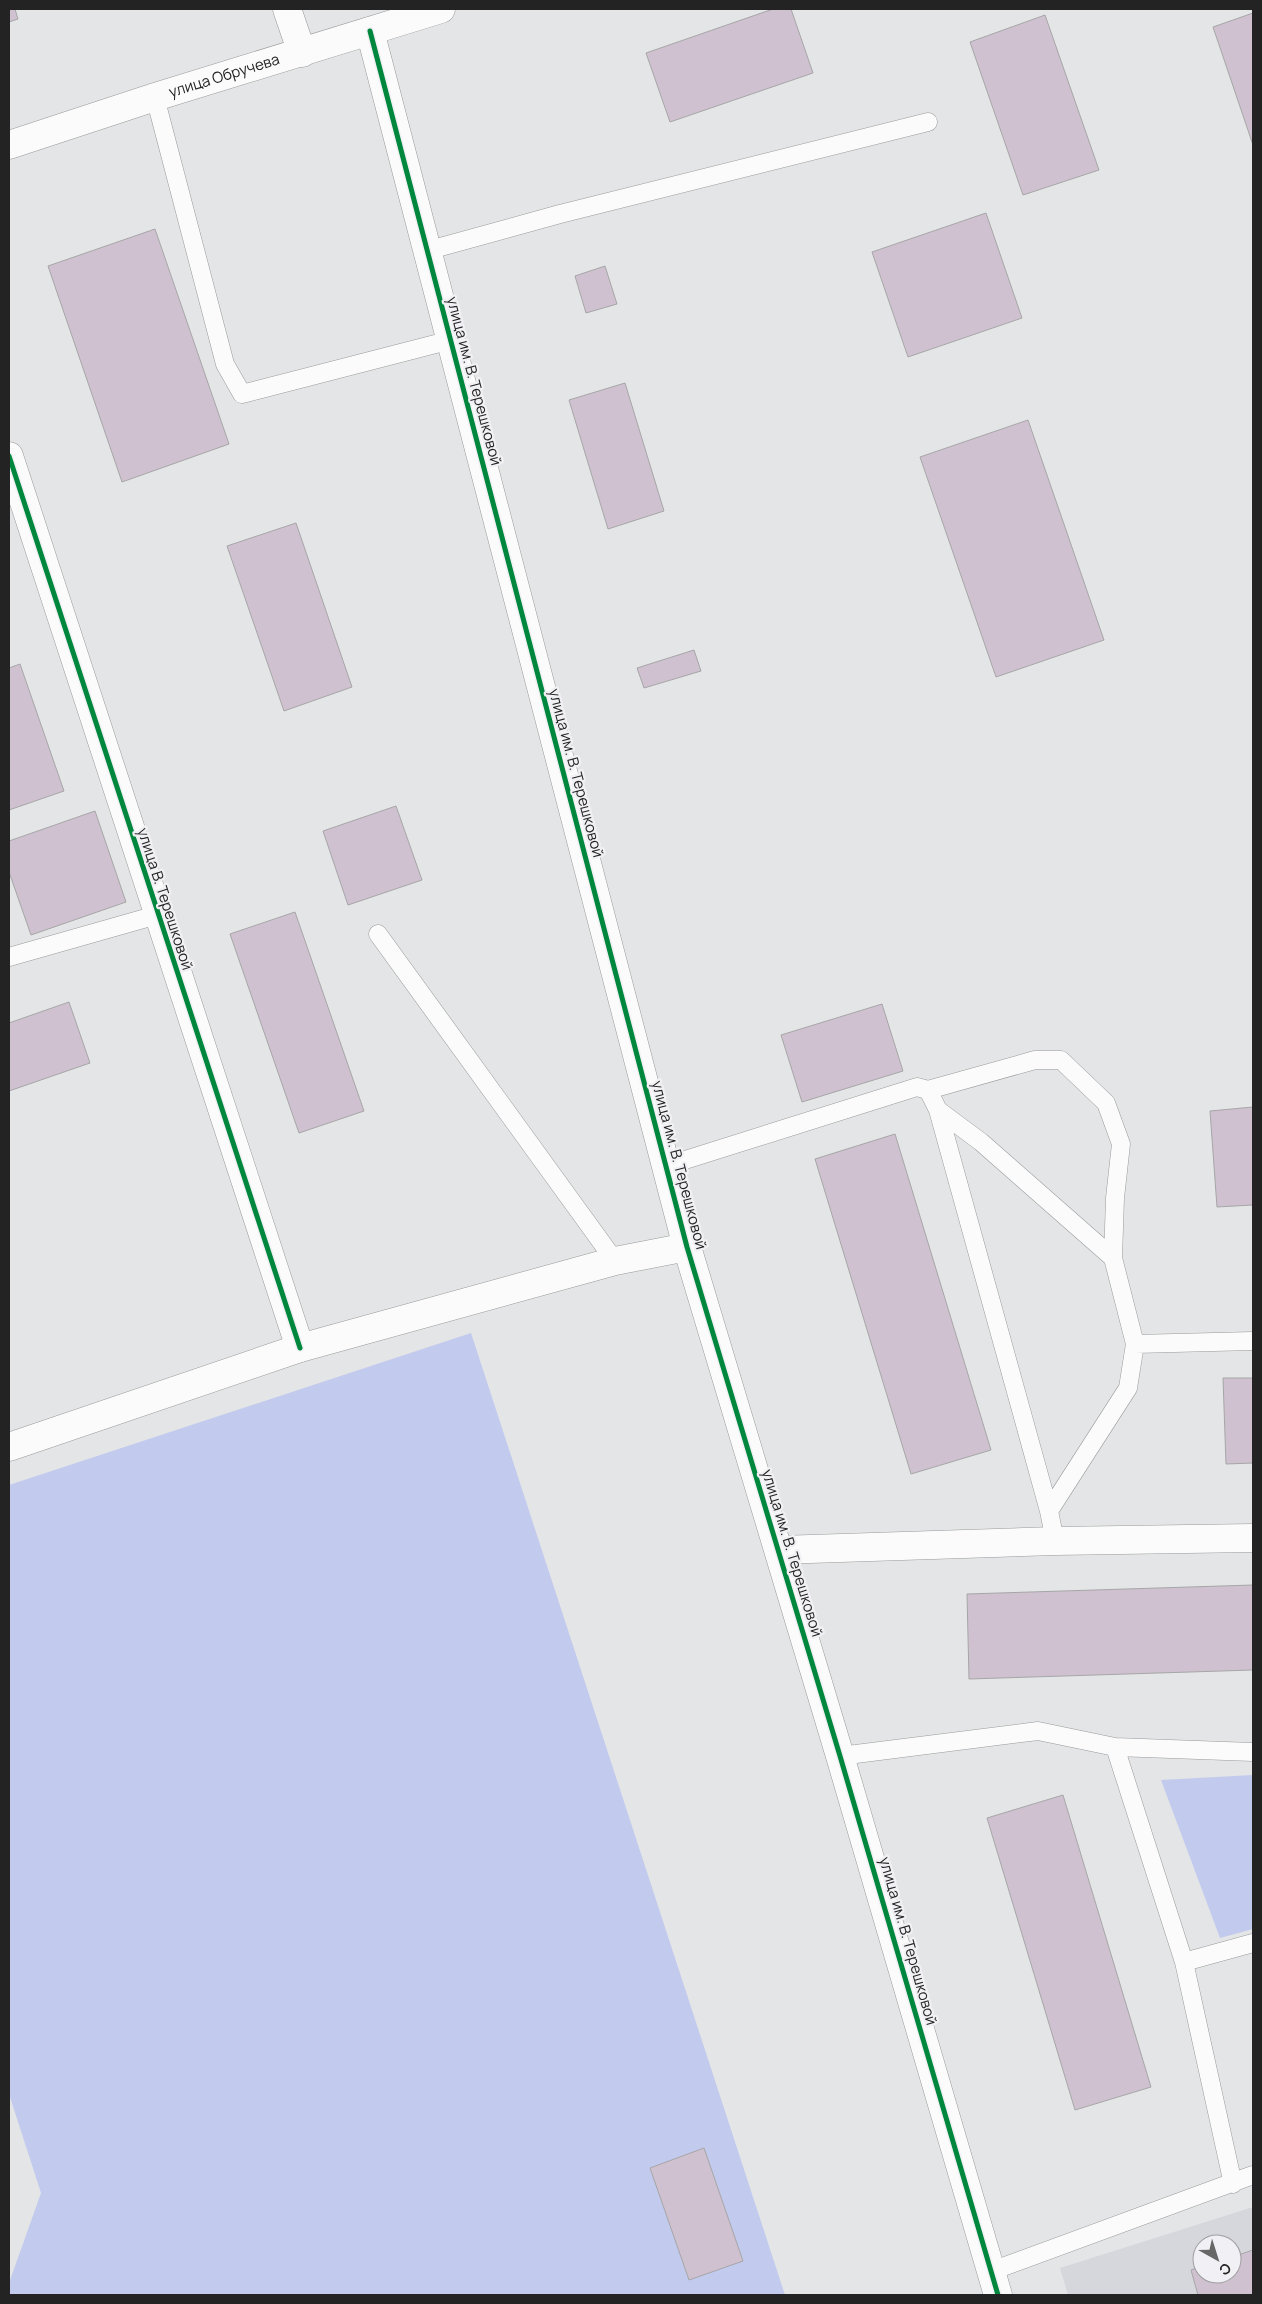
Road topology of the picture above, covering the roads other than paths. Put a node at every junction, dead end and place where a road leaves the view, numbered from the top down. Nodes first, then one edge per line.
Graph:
1 (288, 9) edge
2 (441, 9) edge
3 (370, 31) junction
4 (302, 53) junction
5 (155, 97) junction
6 (928, 122) dead end
7 (9, 145) edge
8 (426, 251) junction
9 (450, 340) junction
10 (9, 456) edge
11 (157, 915) junction
12 (378, 934) dead end
13 (9, 957) edge
14 (928, 1090) junction
15 (938, 1110) junction
16 (666, 1166) junction
17 (687, 1247) junction
18 (1113, 1258) junction
19 (615, 1261) junction
20 (1253, 1341) edge
21 (1135, 1344) junction
22 (300, 1348) junction
23 (9, 1447) edge
24 (1049, 1511) junction
25 (1253, 1538) edge
26 (1055, 1540) junction
27 (779, 1550) junction
28 (1115, 1747) junction
29 (1253, 1752) edge
30 (840, 1756) junction
31 (1253, 1943) edge
32 (1184, 1962) junction
33 (1253, 2175) edge
34 (1233, 2184) junction
35 (993, 2284) edge

1 - 4 street
2 - 3 street, улица Обручева
3 - 4 street, улица Обручева
3 - 8 street, улица им. В. Терешковой
4 - 5 street, улица Обручева
5 - 7 street, улица Обручева
5 - 9 lane
6 - 8 lane
8 - 9 street, улица им. В. Терешковой
9 - 16 street, улица им. В. Терешковой
10 - 11 street, улица В. Терешковой
11 - 13 lane
11 - 22 street, улица В. Терешковой
12 - 19 lane
14 - 15 lane
14 - 16 lane
14 - 18 lane
15 - 18 lane
15 - 24 lane
16 - 17 street, улица им. В. Терешковой
17 - 19 street
17 - 27 street, улица им. В. Терешковой
18 - 21 lane
19 - 22 street
20 - 21 lane
21 - 24 lane
22 - 23 street
24 - 26 lane
25 - 26 street
26 - 27 street
27 - 30 street, улица им. В. Терешковой
28 - 29 lane
28 - 30 lane
28 - 32 lane
30 - 35 street, улица им. В. Терешковой
31 - 32 lane
32 - 34 lane
33 - 34 lane
34 - 35 lane

